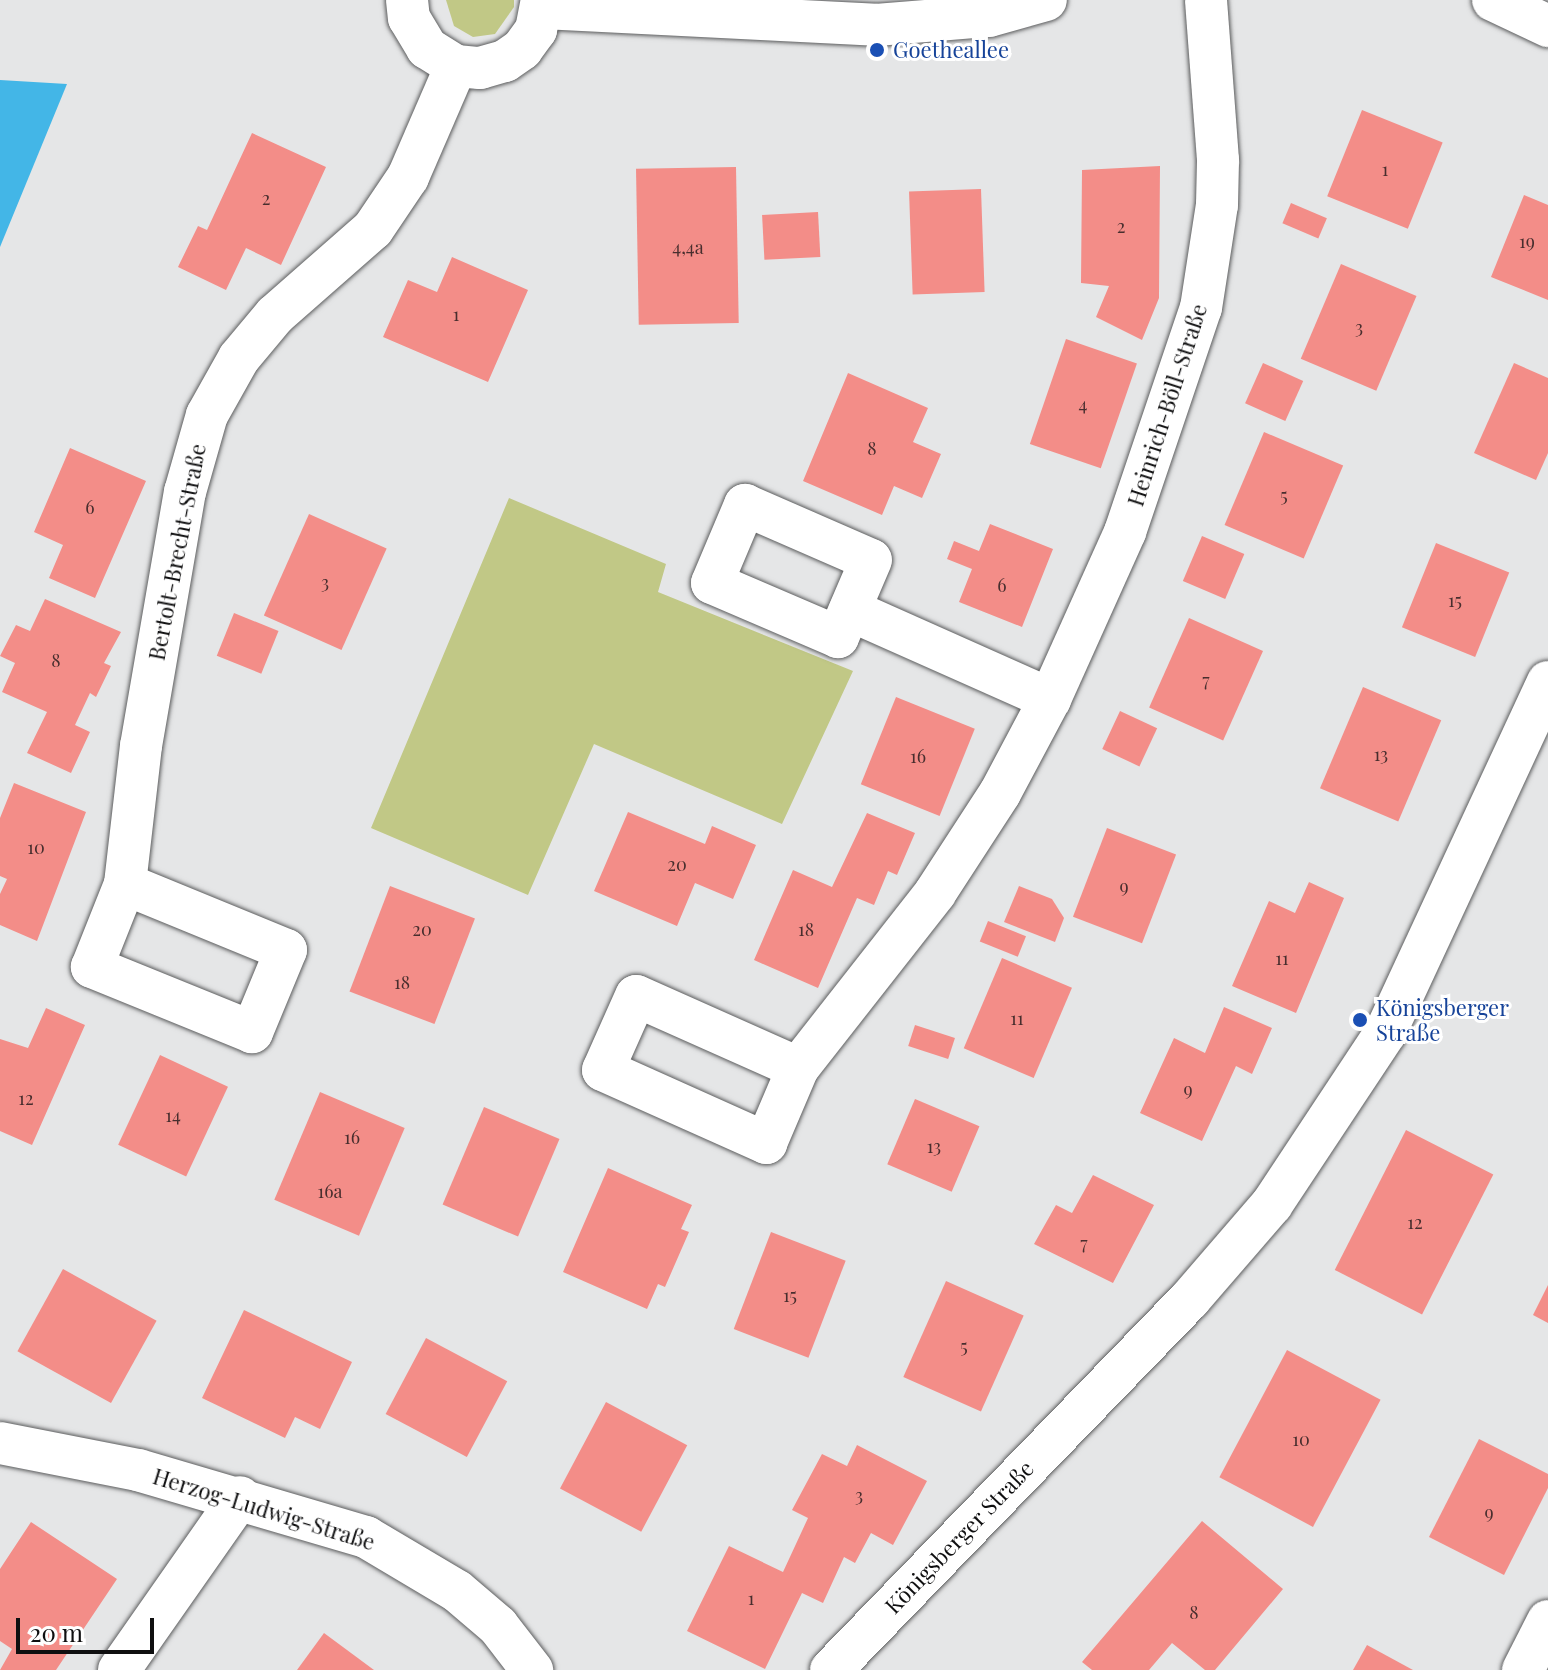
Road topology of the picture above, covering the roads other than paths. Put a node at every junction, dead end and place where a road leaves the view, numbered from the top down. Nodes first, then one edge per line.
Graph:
1 (407, 0) edge
2 (1046, 0) edge
3 (1206, 0) edge
4 (1493, 0) edge
5 (542, 4) edge
6 (1548, 26) edge
7 (456, 66) junction
8 (850, 610) dead end
9 (1548, 682) edge
10 (1050, 699) junction
11 (125, 884) dead end
12 (798, 1068) dead end
13 (0, 1443) edge
14 (240, 1497) junction
15 (1548, 1621) edge
16 (119, 1670) edge
17 (532, 1670) edge
18 (831, 1670) edge
19 (1523, 1670) edge

1 - 7 street
2 - 5 street
3 - 10 street, Heinrich-Böll-Straße
4 - 6 street
5 - 7 street
7 - 11 street, Bertolt-Brecht-Straße
8 - 10 street
9 - 18 street, Königsberger Straße
10 - 12 street, Heinrich-Böll-Straße
13 - 14 street, Herzog-Ludwig-Straße
14 - 16 street
14 - 17 street, Herzog-Ludwig-Straße
15 - 19 street

